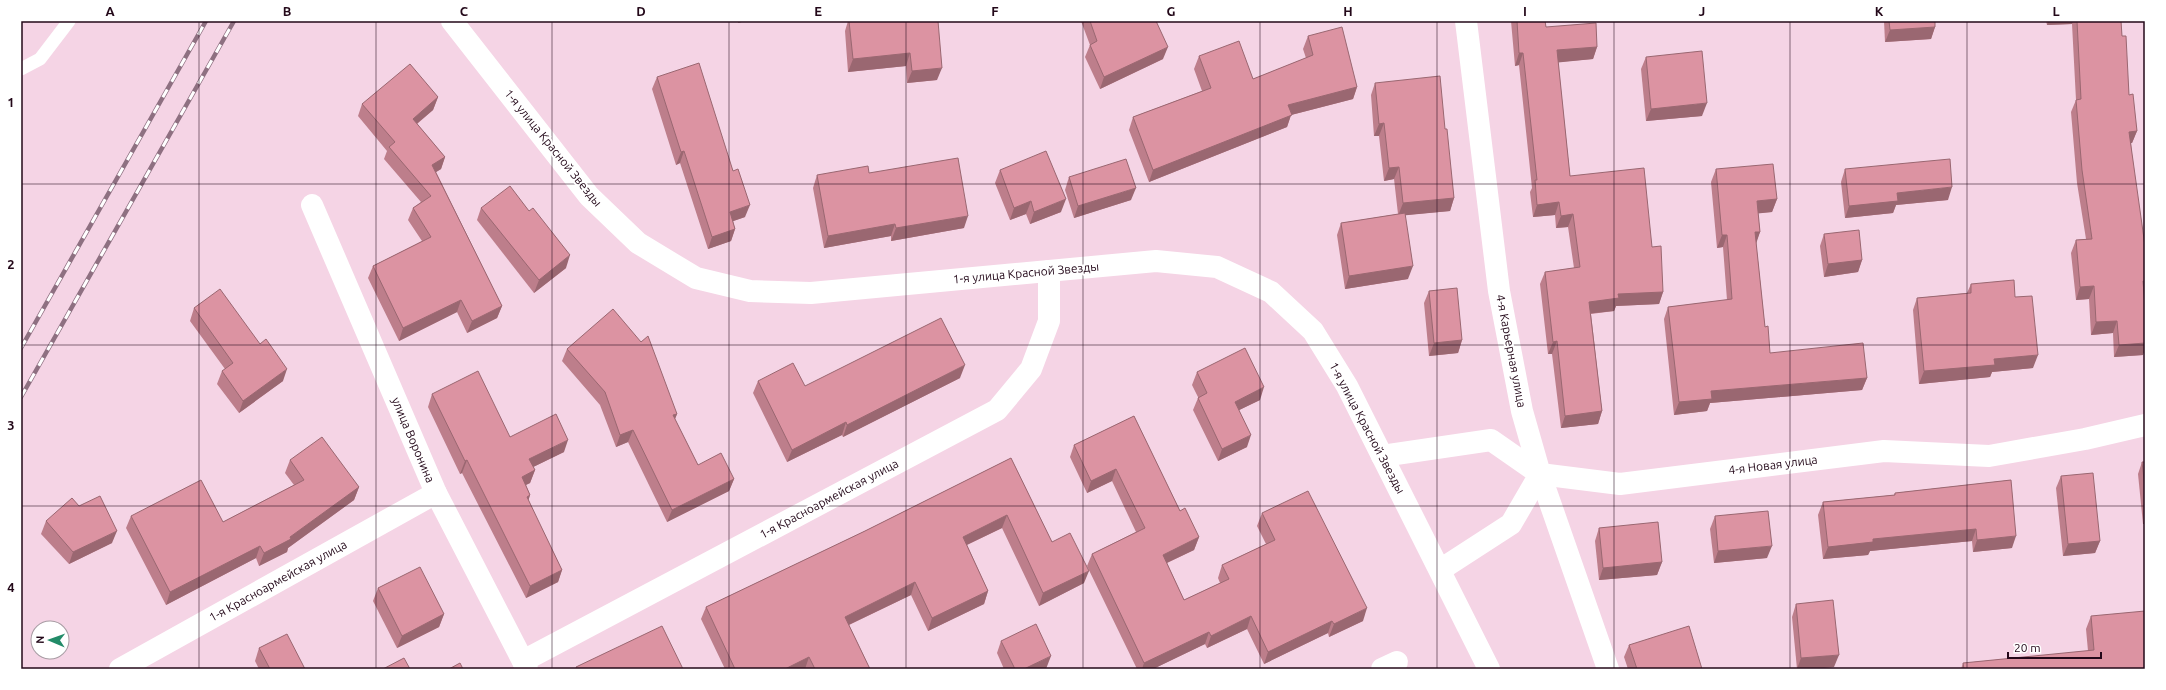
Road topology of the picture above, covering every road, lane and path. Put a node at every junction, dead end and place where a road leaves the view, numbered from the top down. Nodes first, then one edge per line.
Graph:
1 (69, 21) edge
2 (452, 21) edge
3 (1466, 21) edge
4 (21, 69) edge
5 (312, 205) dead end
6 (1050, 270) junction
7 (2145, 425) edge
8 (1382, 456) junction
9 (1540, 474) junction
10 (436, 493) junction
11 (1440, 570) junction
12 (525, 665) edge
13 (120, 669) edge
14 (1489, 669) edge
15 (1608, 669) edge

1 - 4 lane
2 - 6 street, 1-я улица Красной Звезды
3 - 9 street, 4-я Карьерная улица
5 - 10 street, улица Воронина
6 - 8 street, 1-я улица Красной Звезды
6 - 12 street, 1-я Красноармейская улица
7 - 9 street, 4-я Новая улица
8 - 9 street
8 - 11 street, 1-я улица Красной Звезды
9 - 11 street
9 - 15 street, 4-я Карьерная улица
10 - 12 street, улица Воронина
10 - 13 street, 1-я Красноармейская улица
11 - 14 street, 1-я улица Красной Звезды

